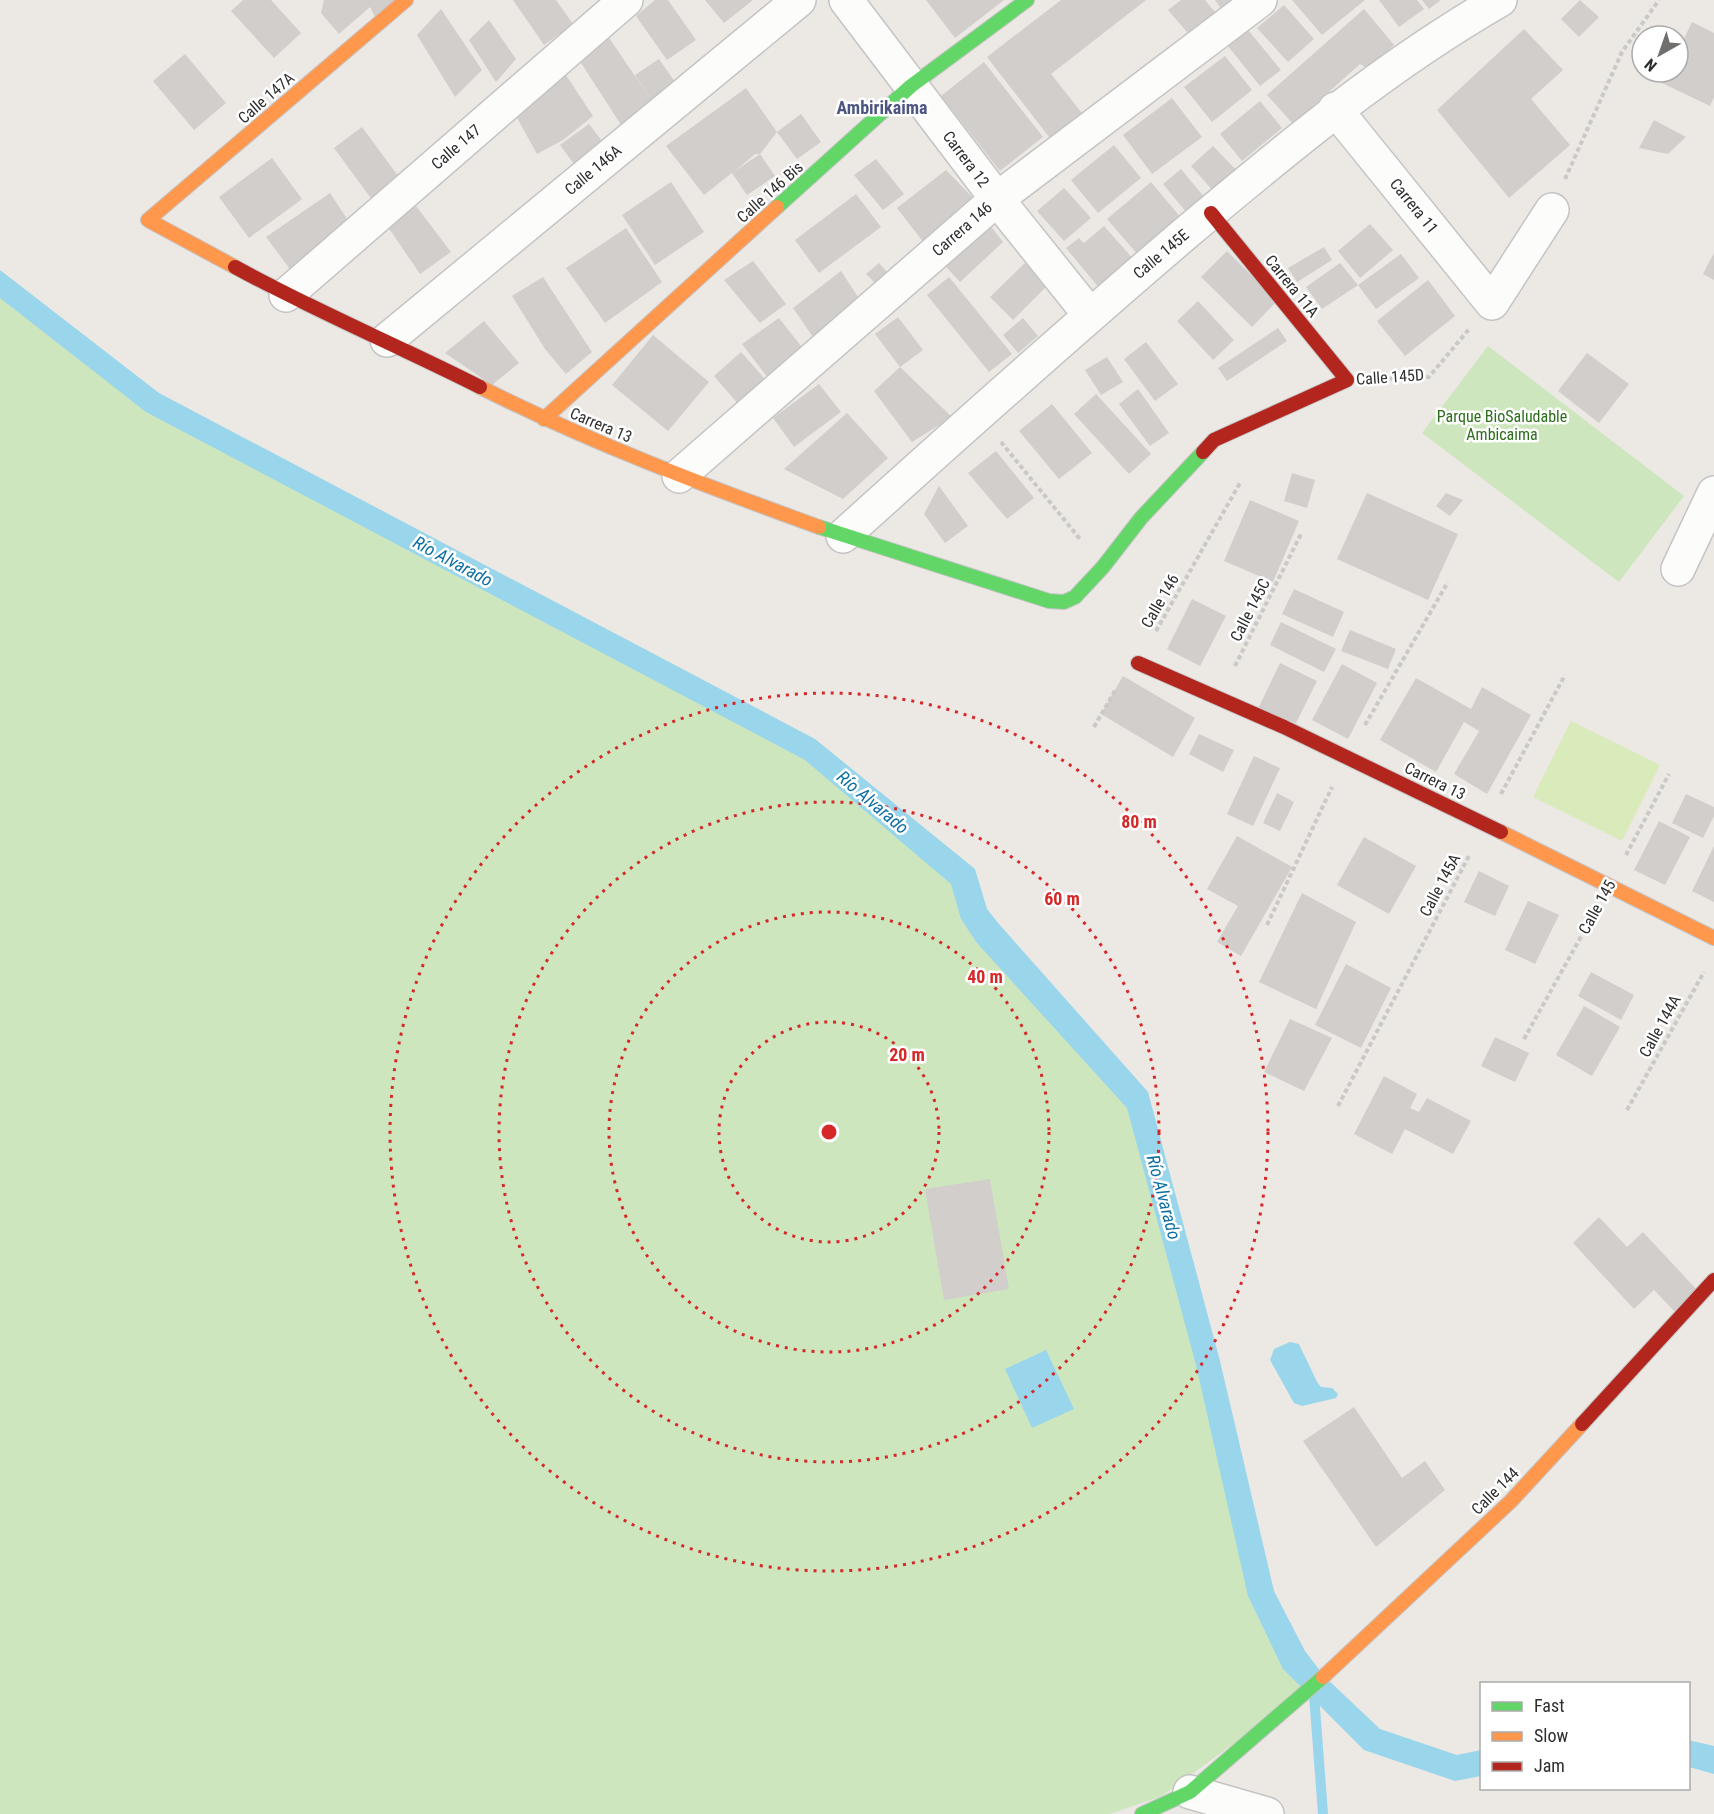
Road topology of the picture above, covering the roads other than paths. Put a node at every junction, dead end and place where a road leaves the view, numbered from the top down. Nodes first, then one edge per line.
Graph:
1 (406, 0) edge
2 (626, 0) edge
3 (799, 0) edge
4 (846, 0) edge
5 (1027, 0) edge
6 (1260, 0) edge
7 (1500, 0) edge
8 (911, 86) junction
9 (1335, 109) junction
10 (997, 200) junction
11 (1552, 210) road end
12 (1211, 213) junction
13 (148, 220) joint
14 (286, 295) junction
15 (1090, 315) junction
16 (387, 340) junction
17 (1347, 380) joint
18 (544, 419) junction
19 (679, 476) junction
20 (1714, 493) edge
21 (843, 536) junction
22 (1677, 569) dead end
23 (1064, 602) joint
24 (1138, 663) road end
25 (1714, 938) edge
26 (1714, 1280) edge
27 (1190, 1792) junction
28 (1142, 1814) edge
29 (1267, 1814) edge

1 - 13 street, Calle 147A
2 - 14 street, Calle 147
3 - 16 street, Calle 146A
4 - 8 street, Carrera 12
5 - 8 street, Calle 146 Bis
6 - 10 street, Carrera 146
7 - 9 street, Calle 145E
8 - 10 street, Carrera 12
8 - 18 street, Calle 146 Bis
9 - 11 street, Carrera 11
9 - 12 street, Calle 145E
10 - 15 street, Carrera 12
10 - 19 street, Carrera 146
12 - 15 street, Calle 145E
12 - 17 street, Carrera 11A
13 - 14 street, Carrera 13
14 - 16 street, Carrera 13
15 - 21 street, Calle 145E
16 - 18 street, Carrera 13
17 - 23 street, Calle 145D
18 - 19 street, Carrera 13
19 - 21 street, Carrera 13
20 - 22 street
21 - 23 street, Carrera 13
24 - 25 street, Carrera 13
26 - 27 street, Calle 144
27 - 28 street, Calle 144
27 - 29 street

